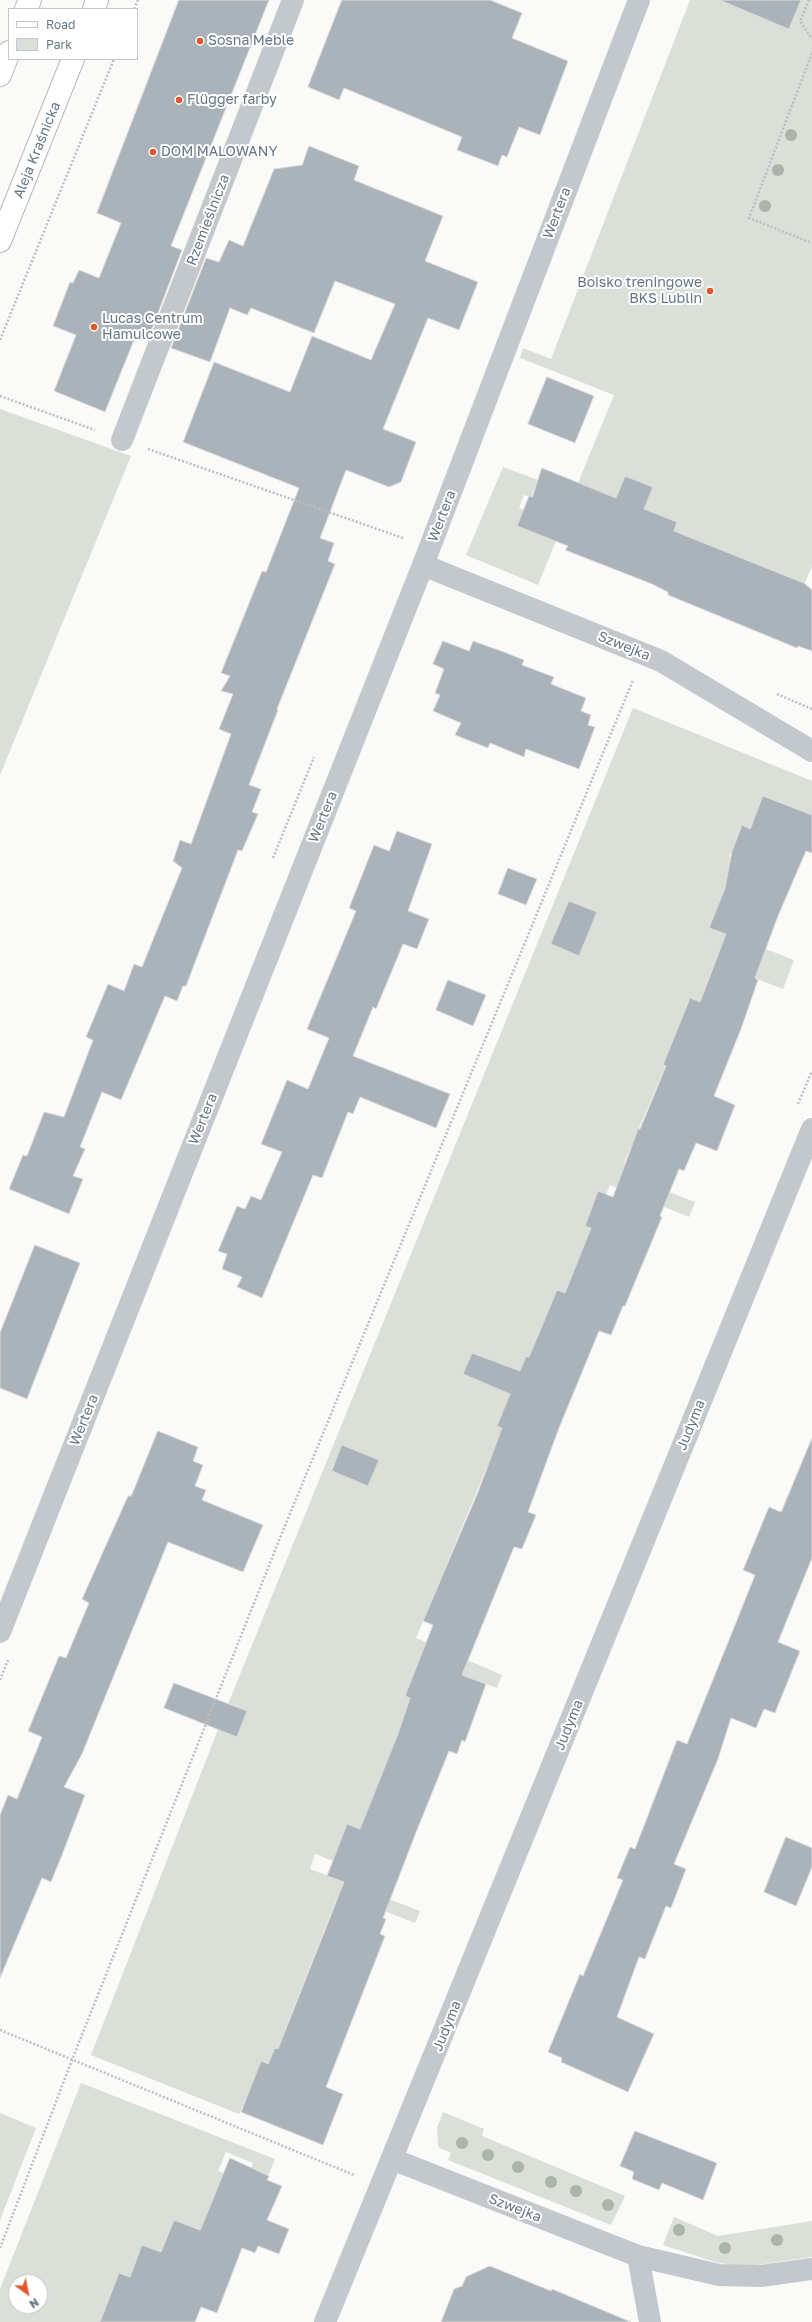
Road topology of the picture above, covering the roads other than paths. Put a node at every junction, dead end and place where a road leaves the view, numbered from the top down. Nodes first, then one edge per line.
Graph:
1 (293, 0) edge
2 (639, 0) edge
3 (8, 55) edge
4 (74, 60) edge
5 (0, 75) edge
6 (0, 241) edge
7 (122, 440) road end
8 (423, 565) junction
9 (812, 751) edge
10 (812, 1128) edge
11 (0, 1632) edge
12 (392, 2159) junction
13 (638, 2256) junction
14 (812, 2269) edge
15 (325, 2322) edge
16 (650, 2322) edge

1 - 7 street, Rzemieślnicza
2 - 8 street, Wertera
3 - 5 main road
4 - 6 main road, Aleja Kraśnicka
8 - 9 street, Szwejka
8 - 11 street, Wertera
10 - 12 street, Judyma
12 - 13 street, Szwejka
12 - 15 street, Judyma
13 - 14 street, Szwejka
13 - 16 street

